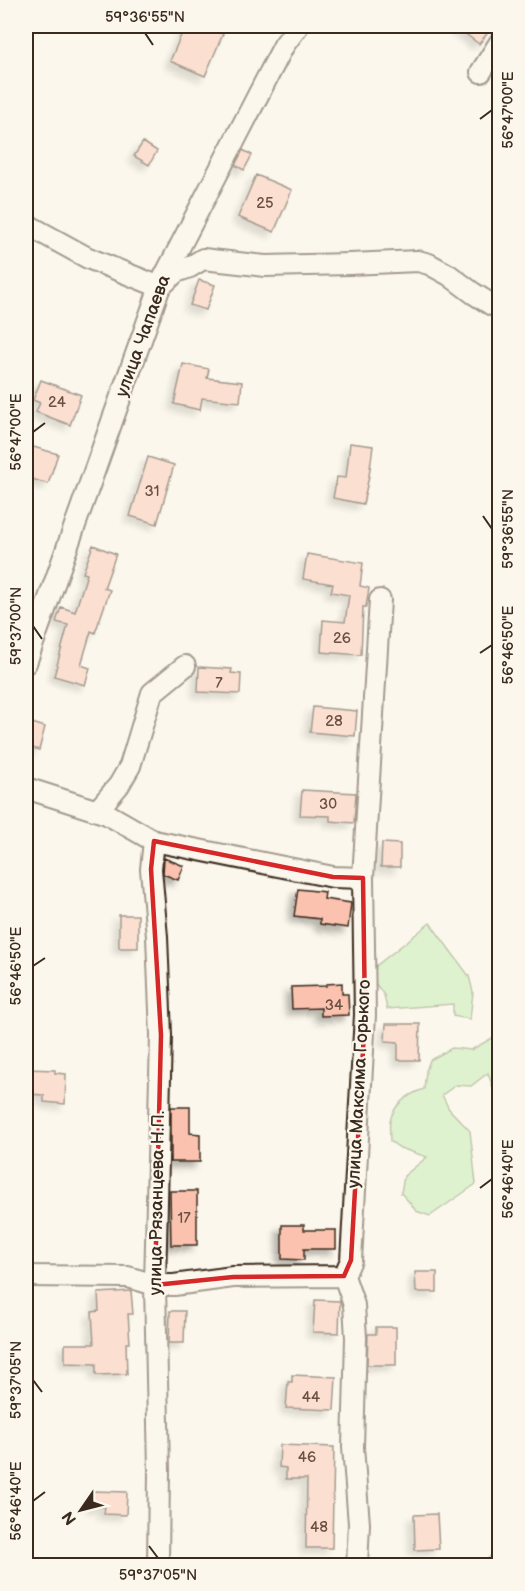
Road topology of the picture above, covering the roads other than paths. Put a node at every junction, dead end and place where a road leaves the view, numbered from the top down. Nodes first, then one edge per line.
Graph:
1 (298, 26) edge
2 (500, 42) edge
3 (481, 72) dead end
4 (26, 224) edge
5 (160, 287) junction
6 (500, 308) edge
7 (380, 600) dead end
8 (26, 663) edge
9 (185, 666) dead end
10 (26, 788) edge
11 (97, 811) junction
12 (154, 841) junction
13 (363, 878) junction
14 (26, 1276) edge
15 (344, 1276) junction
16 (155, 1285) junction
17 (158, 1566) edge
18 (357, 1566) edge

1 - 5 street, улица Чапаева
2 - 3 street
4 - 5 street
5 - 6 street
5 - 8 street, улица Чапаева
7 - 13 street, улица Максима Горького
9 - 11 street
10 - 11 street
11 - 12 street
12 - 13 street
12 - 16 street, улица Рязанцева Н.П.
13 - 15 street, улица Максима Горького
14 - 16 street
15 - 16 street
15 - 18 street
16 - 17 street, улица Рязанцева Н.П.

